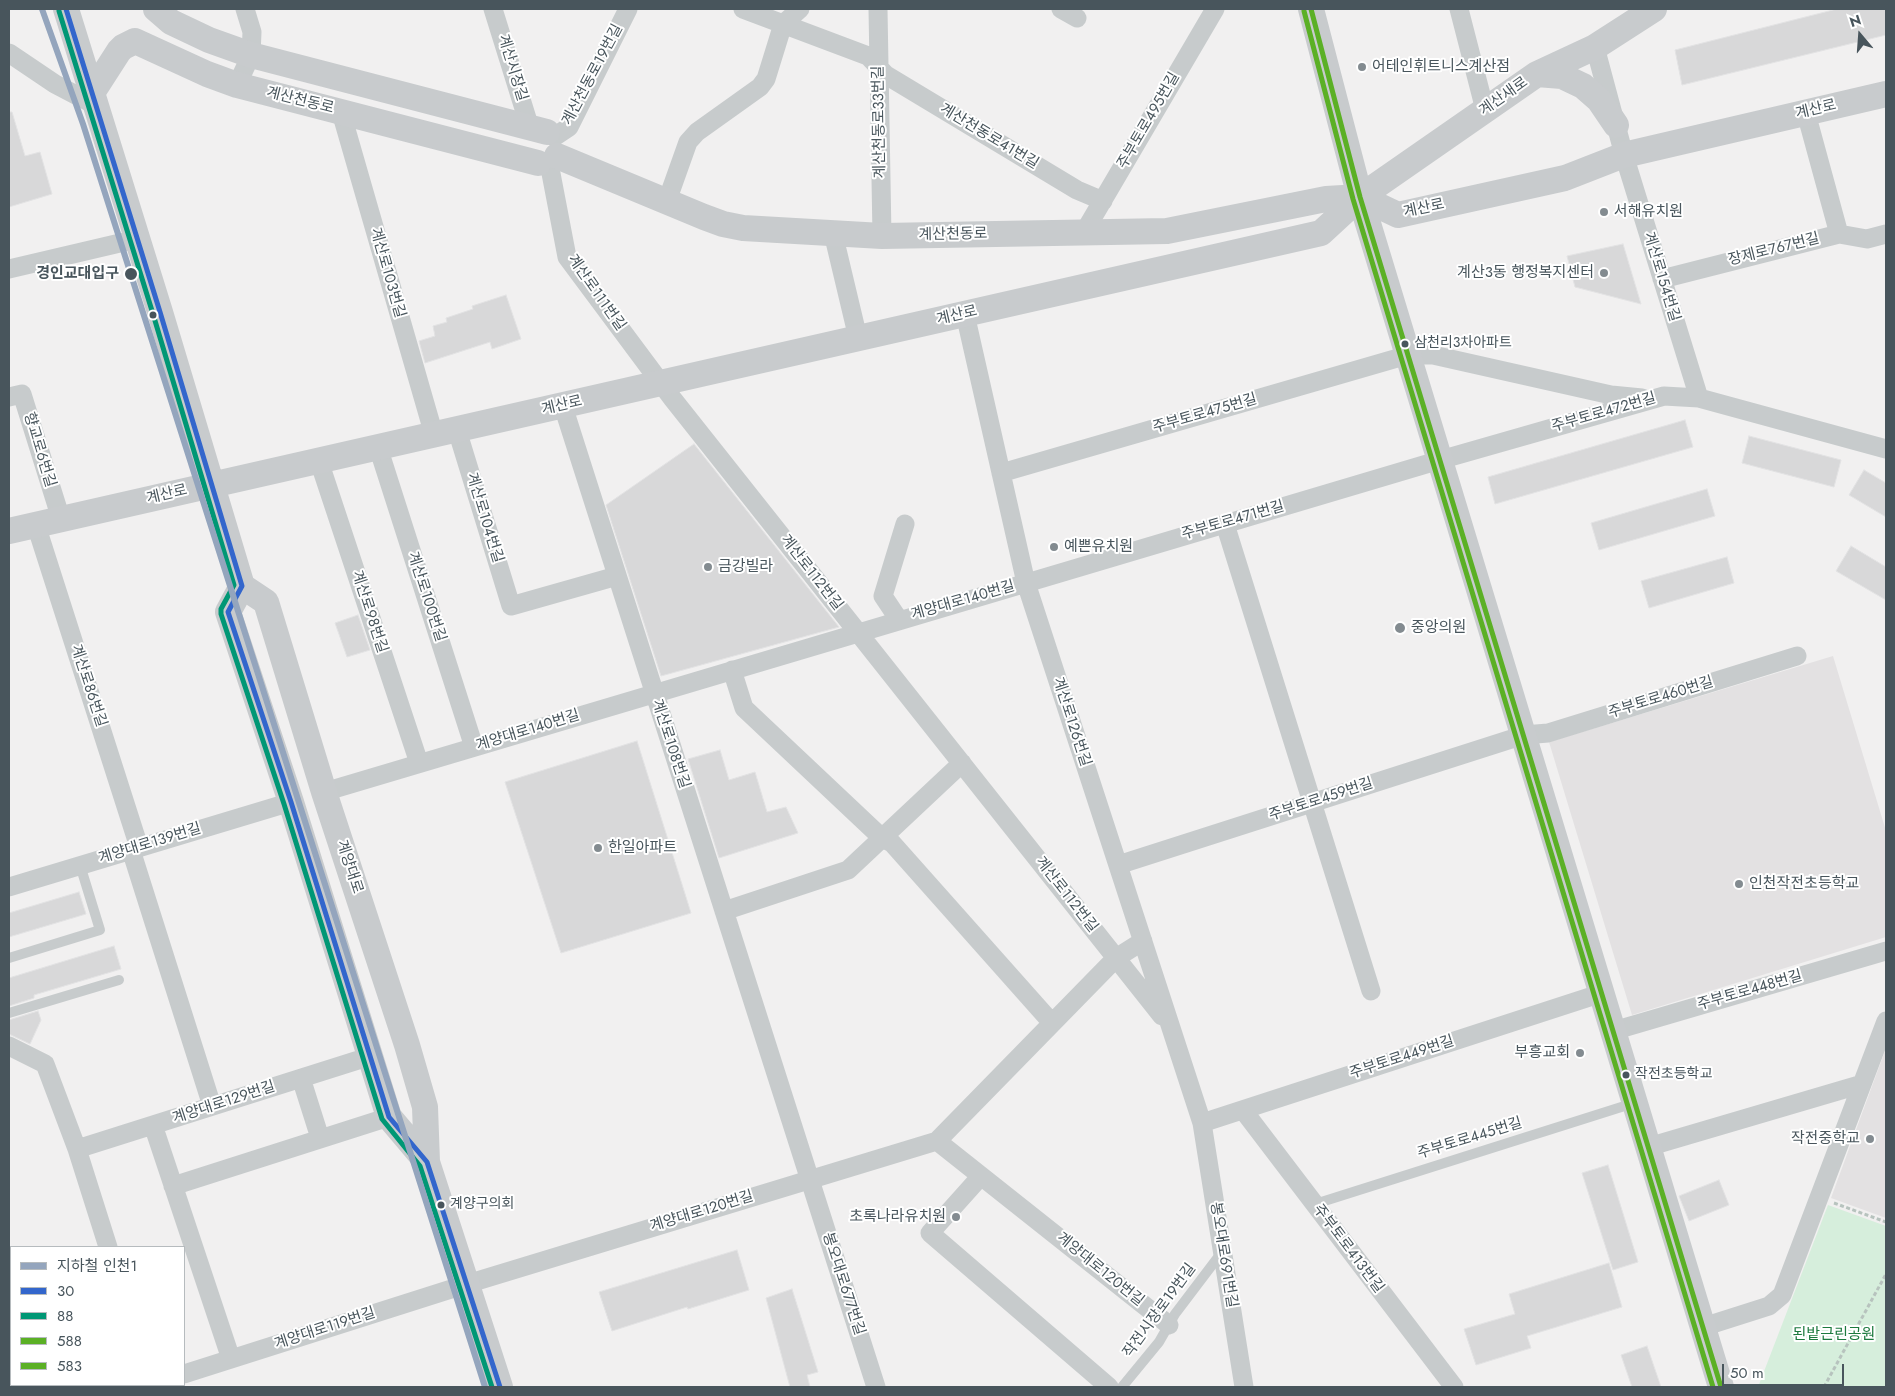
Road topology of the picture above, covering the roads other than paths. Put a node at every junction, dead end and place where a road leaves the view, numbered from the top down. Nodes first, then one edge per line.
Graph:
1 (66, 9) edge
2 (156, 9) edge
3 (244, 9) edge
4 (493, 9) edge
5 (628, 9) edge
6 (743, 9) edge
7 (800, 9) edge
8 (878, 9) edge
9 (1215, 9) edge
10 (1311, 9) edge
11 (1459, 9) edge
12 (1654, 9) edge
13 (783, 24) junction
14 (1595, 46) junction
15 (9, 53) edge
16 (251, 55) junction
17 (878, 68) junction
18 (1538, 74) junction
19 (237, 85) junction
20 (1886, 94) edge
21 (94, 99) junction
22 (1485, 110) junction
23 (341, 112) junction
24 (1806, 113) junction
25 (1616, 125) junction
26 (546, 146) junction
27 (1624, 155) junction
28 (1360, 197) junction
29 (1102, 200) junction
30 (667, 201) junction
31 (833, 233) junction
32 (1083, 234) junction
33 (1839, 234) junction
34 (882, 236) junction
35 (137, 239) junction
36 (1881, 240) edge
37 (9, 269) edge
38 (1662, 278) junction
39 (965, 314) junction
40 (858, 338) junction
41 (1408, 355) junction
42 (661, 383) junction
43 (9, 397) edge
44 (1699, 398) junction
45 (1653, 399) junction
46 (563, 406) junction
47 (445, 432) junction
48 (378, 448) junction
49 (1886, 449) edge
50 (1440, 460) junction
51 (319, 461) junction
52 (1001, 474) junction
53 (212, 484) junction
54 (49, 522) junction
55 (904, 524) dead end
56 (1225, 524) junction
57 (9, 531) edge
58 (617, 576) junction
59 (1026, 583) junction
60 (242, 586) junction
61 (899, 620) junction
62 (858, 632) junction
63 (1797, 656) dead end
64 (732, 670) junction
65 (654, 693) junction
66 (1524, 735) junction
67 (474, 747) junction
68 (419, 763) junction
69 (962, 763) junction
70 (324, 792) junction
71 (291, 802) junction
72 (1311, 803) junction
73 (882, 838) junction
74 (134, 849) junction
75 (1118, 864) junction
76 (80, 865) junction
77 (9, 887) edge
78 (724, 911) junction
79 (1143, 941) junction
80 (1886, 951) edge
81 (9, 958) edge
82 (1116, 958) junction
83 (119, 980) dead end
84 (1371, 991) dead end
85 (1602, 993) junction
86 (9, 1013) edge
87 (1886, 1021) edge
88 (1052, 1024) junction
89 (1170, 1027) junction
90 (1613, 1031) junction
91 (9, 1046) edge
92 (371, 1056) junction
93 (301, 1078) junction
94 (1862, 1084) junction
95 (1635, 1103) junction
96 (212, 1106) junction
97 (1243, 1110) junction
98 (389, 1117) junction
99 (1202, 1123) junction
100 (153, 1125) junction
101 (320, 1138) junction
102 (937, 1141) junction
103 (1648, 1147) junction
104 (77, 1149) junction
105 (427, 1162) junction
106 (981, 1176) junction
107 (809, 1180) junction
108 (173, 1186) junction
109 (1314, 1204) junction
110 (108, 1246) edge
111 (1222, 1252) junction
112 (467, 1284) junction
113 (1168, 1325) junction
114 (1703, 1327) junction
115 (230, 1359) junction
116 (185, 1374) edge
117 (500, 1387) edge
118 (876, 1387) edge
119 (1109, 1387) edge
120 (1122, 1387) edge
121 (1244, 1387) edge
122 (1454, 1387) edge
123 (1721, 1387) edge

1 - 21 street
2 - 16 street, 계산천동로
3 - 16 street
4 - 26 street, 계산시장길
5 - 26 street, 계산천동로19번길
6 - 13 street
7 - 13 street
8 - 17 street, 계산천동로33번길
9 - 29 street, 주부토로495번길
10 - 28 street
11 - 22 street
12 - 14 street, 계산새로
13 - 17 street, 계산천동로41번길
13 - 30 street
14 - 18 street, 계산새로
14 - 25 street, 계산로154번길
15 - 21 street
16 - 19 street
16 - 26 street, 계산천동로
17 - 29 street, 계산천동로41번길
17 - 34 street, 계산천동로33번길
18 - 22 street, 계산새로
18 - 25 street
19 - 21 street, 계산천동로
19 - 23 street, 계산천동로
20 - 24 street, 계산로
21 - 35 street
22 - 28 street, 계산새로
23 - 26 street, 계산천동로
23 - 47 street, 계산로103번길
24 - 27 street, 계산로
24 - 33 street
25 - 27 street, 계산로154번길
26 - 30 street, 계산천동로
26 - 42 street, 계산로111번길
27 - 28 street, 계산로
27 - 38 street, 계산로154번길
28 - 32 street, 계산천동로
28 - 39 street, 계산로
28 - 41 street
29 - 32 street, 주부토로495번길
30 - 31 street, 계산천동로
31 - 34 street, 계산천동로
31 - 40 street
32 - 34 street, 계산천동로
33 - 36 street, 장제로767번길
33 - 38 street, 장제로767번길
35 - 37 street
35 - 53 street
38 - 44 street, 계산로154번길
39 - 40 street, 계산로
39 - 52 street, 계산로126번길
40 - 42 street, 계산로
41 - 45 street, 주부토로475번길
41 - 50 street
41 - 52 street, 주부토로475번길
42 - 46 street, 계산로
42 - 62 street, 계산로112번길
43 - 54 street, 향교로6번길
44 - 45 street, 주부토로472번길
44 - 49 street, 주부토로472번길
45 - 50 street, 주부토로472번길
46 - 47 street, 계산로
46 - 58 street, 계산로108번길
47 - 48 street, 계산로
47 - 58 street, 계산로104번길
48 - 51 street, 계산로
48 - 67 street, 계산로100번길
50 - 56 street, 주부토로471번길
50 - 66 street
51 - 53 street, 계산로
51 - 68 street, 계산로98번길
52 - 59 street, 계산로126번길
53 - 54 street, 계산로
53 - 60 street
54 - 57 street, 계산로
54 - 74 street, 계산로86번길
55 - 61 street, 계양대로140번길
56 - 59 street, 주부토로471번길
56 - 72 street
58 - 65 street, 계산로108번길
59 - 61 street, 계양대로140번길
59 - 75 street, 계산로126번길
60 - 70 street, 계양대로
60 - 71 street, 계양대로
61 - 62 street, 계양대로140번길
62 - 64 street, 계양대로140번길
62 - 69 street, 계산로112번길
63 - 66 street, 주부토로460번길
64 - 65 street, 계양대로140번길
64 - 73 street
65 - 67 street, 계양대로140번길
65 - 78 street, 계산로108번길
66 - 72 street, 주부토로459번길
66 - 85 street
67 - 68 street, 계양대로140번길
68 - 70 street, 계양대로140번길
69 - 73 street
69 - 82 street, 계산로112번길
70 - 105 street, 계양대로
71 - 74 street, 계양대로139번길
71 - 92 street, 계양대로
72 - 75 street, 주부토로459번길
72 - 84 street
73 - 78 street
73 - 88 street
74 - 76 street, 계양대로139번길
74 - 96 street, 계산로86번길
75 - 79 street, 계산로126번길
76 - 77 street, 계양대로139번길
76 - 81 lane
78 - 107 street, 계산로108번길
79 - 82 street, 계양대로120번길
79 - 89 street, 계산로126번길
80 - 90 street, 주부토로448번길
82 - 88 street, 계양대로120번길
82 - 89 street, 계산로112번길
83 - 86 lane
85 - 90 street
85 - 97 street, 주부토로449번길
87 - 94 street
88 - 102 street, 계양대로120번길
89 - 99 street, 계산로126번길
90 - 95 street
91 - 104 street
92 - 93 street, 계양대로129번길
92 - 98 street, 계양대로
93 - 96 street, 계양대로129번길
93 - 101 street
94 - 103 street
94 - 114 street
95 - 103 street
95 - 109 lane, 주부토로445번길
96 - 100 street, 계양대로129번길
97 - 99 street, 주부토로449번길
97 - 109 street, 주부토로413번길
98 - 101 street
98 - 105 street, 계양대로
99 - 111 street, 봉오대로691번길
100 - 104 street, 계양대로129번길
100 - 108 street
101 - 108 street
102 - 106 street, 계양대로120번길
102 - 107 street, 계양대로120번길
103 - 114 street
104 - 110 street
105 - 112 street, 계양대로
106 - 113 street, 계양대로120번길
106 - 119 street
107 - 112 street, 계양대로120번길
107 - 118 street, 봉오대로677번길
108 - 115 street
109 - 122 street, 주부토로413번길
111 - 113 lane, 작전시장로19번길
111 - 121 street, 봉오대로691번길
112 - 115 street, 계양대로119번길
112 - 117 street, 계양대로
113 - 120 lane, 작전시장로19번길
114 - 123 street
115 - 116 street, 계양대로119번길

